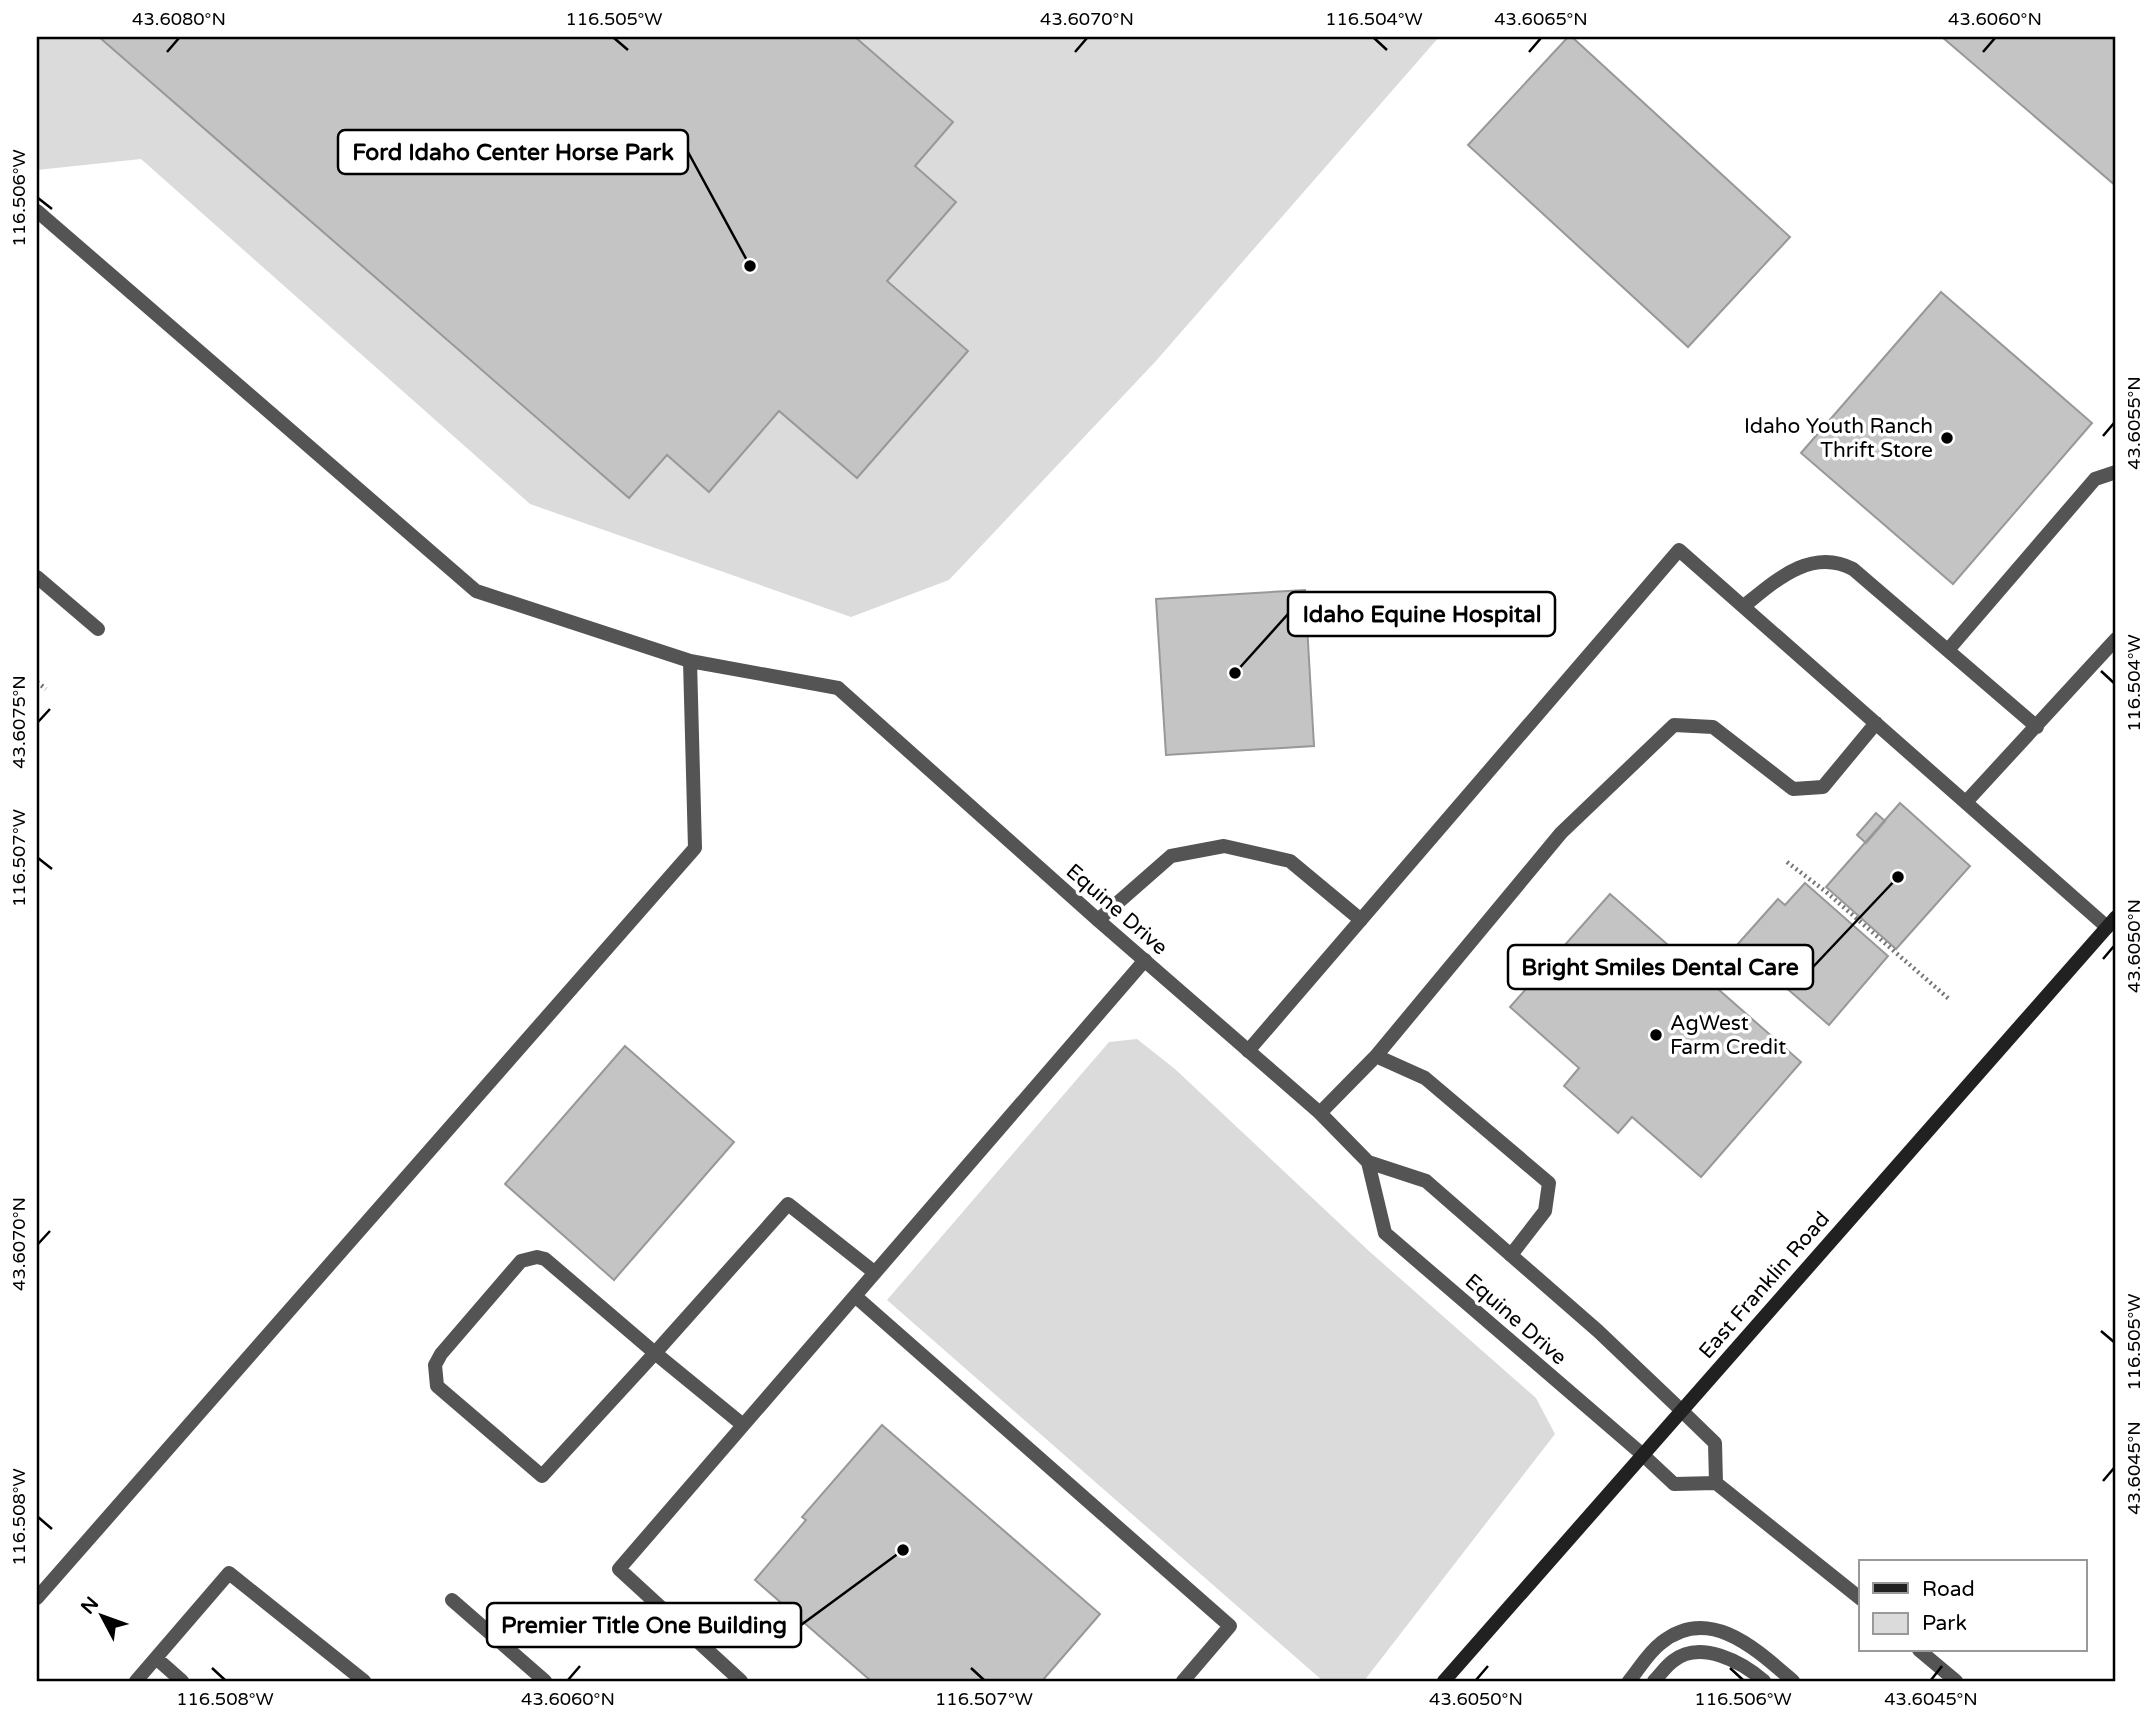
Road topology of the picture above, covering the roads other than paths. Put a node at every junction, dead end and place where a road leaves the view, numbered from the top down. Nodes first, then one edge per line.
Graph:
1 (37, 211) edge
2 (2116, 472) edge
3 (37, 577) edge
4 (1744, 606) junction
5 (97, 629) dead end
6 (2116, 639) edge
7 (1948, 650) junction
8 (690, 661) junction
9 (1877, 723) junction
10 (2037, 727) junction
11 (1966, 802) junction
12 (1098, 920) junction
13 (1361, 920) junction
14 (2112, 922) edge
15 (1145, 960) junction
16 (1248, 1051) junction
17 (1376, 1056) junction
18 (1320, 1113) junction
19 (1368, 1162) junction
20 (1511, 1255) junction
21 (874, 1272) junction
22 (855, 1296) junction
23 (655, 1353) junction
24 (1682, 1411) junction
25 (743, 1425) junction
26 (1643, 1455) junction
27 (1716, 1483) junction
28 (1859, 1597) edge
29 (37, 1598) edge
30 (452, 1600) dead end
31 (1921, 1652) edge
32 (156, 1658) junction
33 (136, 1681) edge
34 (182, 1681) edge
35 (364, 1681) edge
36 (545, 1681) edge
37 (741, 1681) edge
38 (1183, 1681) edge
39 (1444, 1681) edge
40 (1629, 1681) edge
41 (1654, 1681) edge
42 (1764, 1681) edge
43 (1793, 1681) edge
44 (1956, 1681) edge

1 - 8 street
2 - 7 street
3 - 5 street
4 - 7 street
4 - 9 street
4 - 13 street
6 - 10 street
7 - 10 street
8 - 12 street, Equine Drive
8 - 29 street
9 - 11 street
9 - 17 street
10 - 11 street
11 - 14 street
12 - 13 street
12 - 15 street, Equine Drive
13 - 16 street
14 - 24 main road, East Franklin Road
15 - 16 street, Equine Drive
15 - 21 street
16 - 18 street, Equine Drive
17 - 18 street
17 - 20 street
18 - 19 street, Equine Drive
19 - 20 street, Equine Drive
19 - 26 street, Equine Drive
20 - 24 street, Equine Drive
21 - 22 street
21 - 23 street
22 - 25 street
22 - 38 street
23 - 23 street
23 - 25 street
24 - 26 main road, East Franklin Road
24 - 27 street, Equine Drive
25 - 37 street
26 - 27 street, Equine Drive
26 - 39 main road, East Franklin Road
27 - 28 street
30 - 36 street
31 - 44 street
32 - 33 street
32 - 34 street
32 - 35 street
40 - 43 street
41 - 42 street

